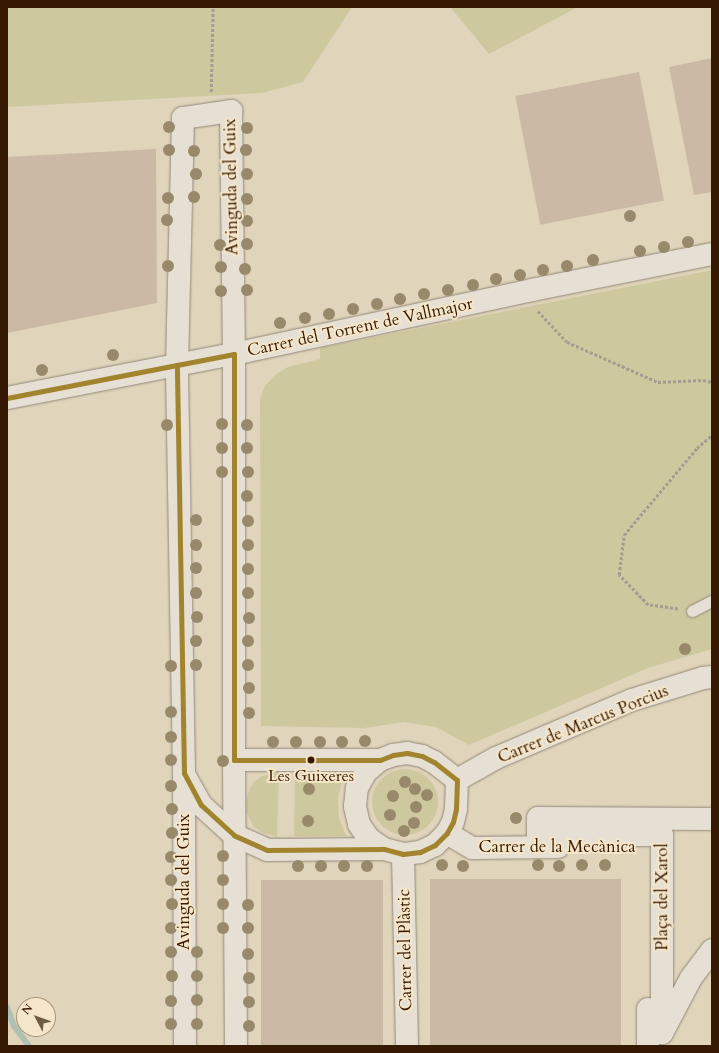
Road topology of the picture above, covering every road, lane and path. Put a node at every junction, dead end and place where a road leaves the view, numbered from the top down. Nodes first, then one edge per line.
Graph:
1 (213, 7) edge
2 (210, 115) junction
3 (712, 254) edge
4 (532, 290) junction
5 (234, 354) junction
6 (177, 365) junction
7 (712, 382) edge
8 (7, 398) edge
9 (712, 435) edge
10 (712, 601) edge
11 (692, 611) joint
12 (712, 677) edge
13 (234, 760) junction
14 (380, 760) junction
15 (184, 773) junction
16 (457, 780) junction
17 (712, 819) edge
18 (447, 833) junction
19 (234, 835) junction
20 (393, 852) junction
21 (712, 950) edge
22 (712, 974) edge
23 (185, 1046) edge
24 (236, 1046) edge
25 (407, 1046) edge
26 (648, 1046) edge
27 (669, 1046) edge

1 - 2 path
2 - 5 street, Avinguda del Guix
2 - 6 street, Avinguda del Guix
3 - 4 street, Carrer del Torrent de Vallmajor
4 - 5 street, Carrer del Torrent de Vallmajor
4 - 7 path
5 - 6 street, Carrer del Torrent de Vallmajor
5 - 13 street, Avinguda del Guix
6 - 8 street, Carrer del Torrent de Vallmajor
6 - 15 street, Avinguda del Guix
9 - 11 path
10 - 11 lane
12 - 16 street, Carrer de Marcus Porcius
13 - 14 street
13 - 19 street, Avinguda del Guix
14 - 16 street
14 - 20 street
15 - 19 street
15 - 23 street, Avinguda del Guix
16 - 18 street
17 - 21 street, Plaça del Xarol
18 - 20 street
18 - 26 street, Carrer de la Mecànica
19 - 20 street
19 - 24 street, Avinguda del Guix
20 - 25 street, Carrer del Plàstic
22 - 27 street

